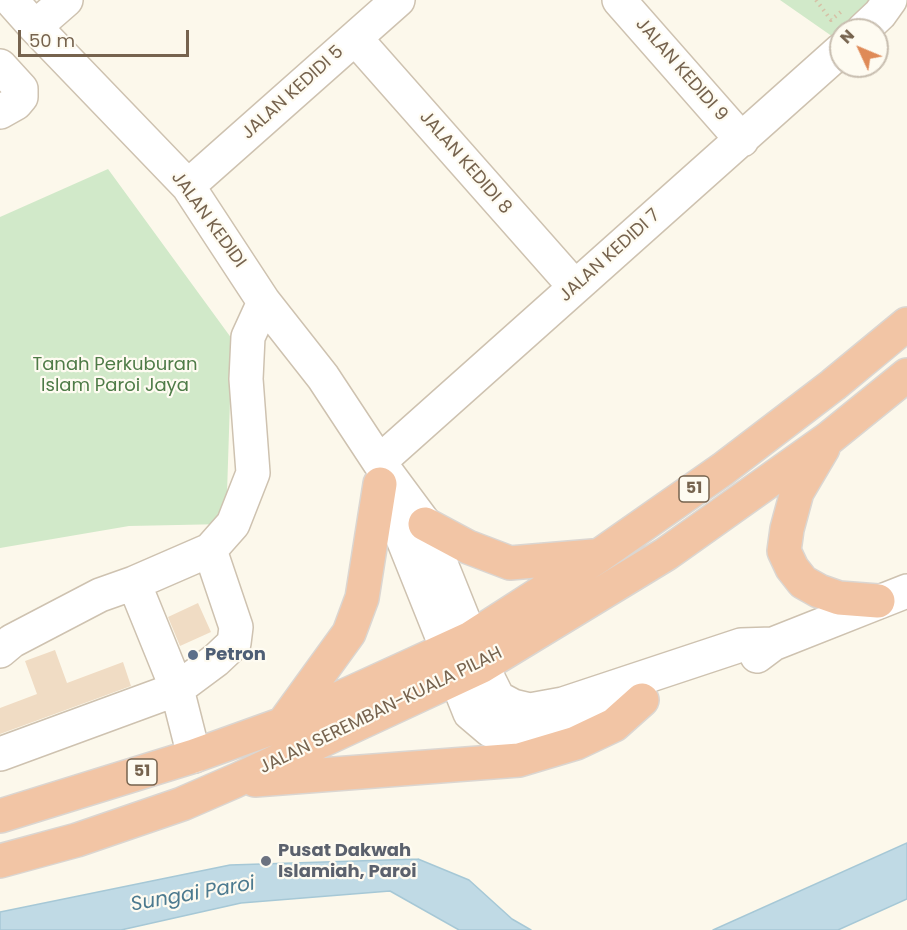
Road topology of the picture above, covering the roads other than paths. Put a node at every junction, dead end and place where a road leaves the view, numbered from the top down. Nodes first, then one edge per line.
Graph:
1 (11, 0) edge
2 (66, 0) edge
3 (398, 0) edge
4 (619, 0) edge
5 (890, 0) edge
6 (855, 18) edge
7 (35, 27) junction
8 (355, 38) junction
9 (829, 61) edge
10 (0, 66) edge
11 (0, 112) edge
12 (742, 140) junction
13 (188, 186) junction
14 (575, 287) junction
15 (264, 302) junction
16 (907, 324) edge
17 (907, 375) edge
18 (828, 439) junction
19 (380, 473) junction
20 (424, 524) junction
21 (210, 550) junction
22 (600, 555) junction
23 (134, 583) junction
24 (893, 596) edge
25 (773, 644) junction
26 (0, 651) edge
27 (464, 658) junction
28 (177, 689) junction
29 (642, 700) junction
30 (283, 724) junction
31 (0, 754) edge
32 (194, 756) junction
33 (235, 781) junction
34 (0, 816) edge
35 (0, 861) edge

1 - 7 street, JALAN KEDIDI
2 - 7 street
3 - 8 street, JALAN KEDIDI 5
4 - 12 street, JALAN KEDIDI 9
5 - 6 street
7 - 13 street, JALAN KEDIDI
8 - 13 street, JALAN KEDIDI 5
8 - 14 street, JALAN KEDIDI 8
9 - 12 street, JALAN KEDIDI 7
10 - 11 street
12 - 14 street, JALAN KEDIDI 7
13 - 15 street, JALAN KEDIDI
14 - 19 street, JALAN KEDIDI 7
15 - 19 street, JALAN KEDIDI
15 - 21 street
16 - 22 highway, JALAN SEREMBAN-KUALA PILAH / 51
17 - 18 highway, JALAN SEREMBAN-KUALA PILAH / 51
18 - 24 highway
18 - 27 highway, JALAN SEREMBAN-KUALA PILAH / 51
19 - 20 street
19 - 27 street
19 - 30 highway
20 - 22 highway
20 - 27 street
21 - 23 street
21 - 28 street
22 - 27 highway, JALAN SEREMBAN-KUALA PILAH / 51
23 - 26 street
23 - 28 street
24 - 25 street
25 - 27 street
25 - 29 street
27 - 29 street
27 - 30 highway, JALAN SEREMBAN-KUALA PILAH / 51
27 - 33 highway, JALAN SEREMBAN-KUALA PILAH / 51
28 - 31 street
28 - 32 street
29 - 33 highway
30 - 32 highway, JALAN SEREMBAN-KUALA PILAH / 51
32 - 34 highway, JALAN SEREMBAN-KUALA PILAH / 51
33 - 35 highway, JALAN SEREMBAN-KUALA PILAH / 51

